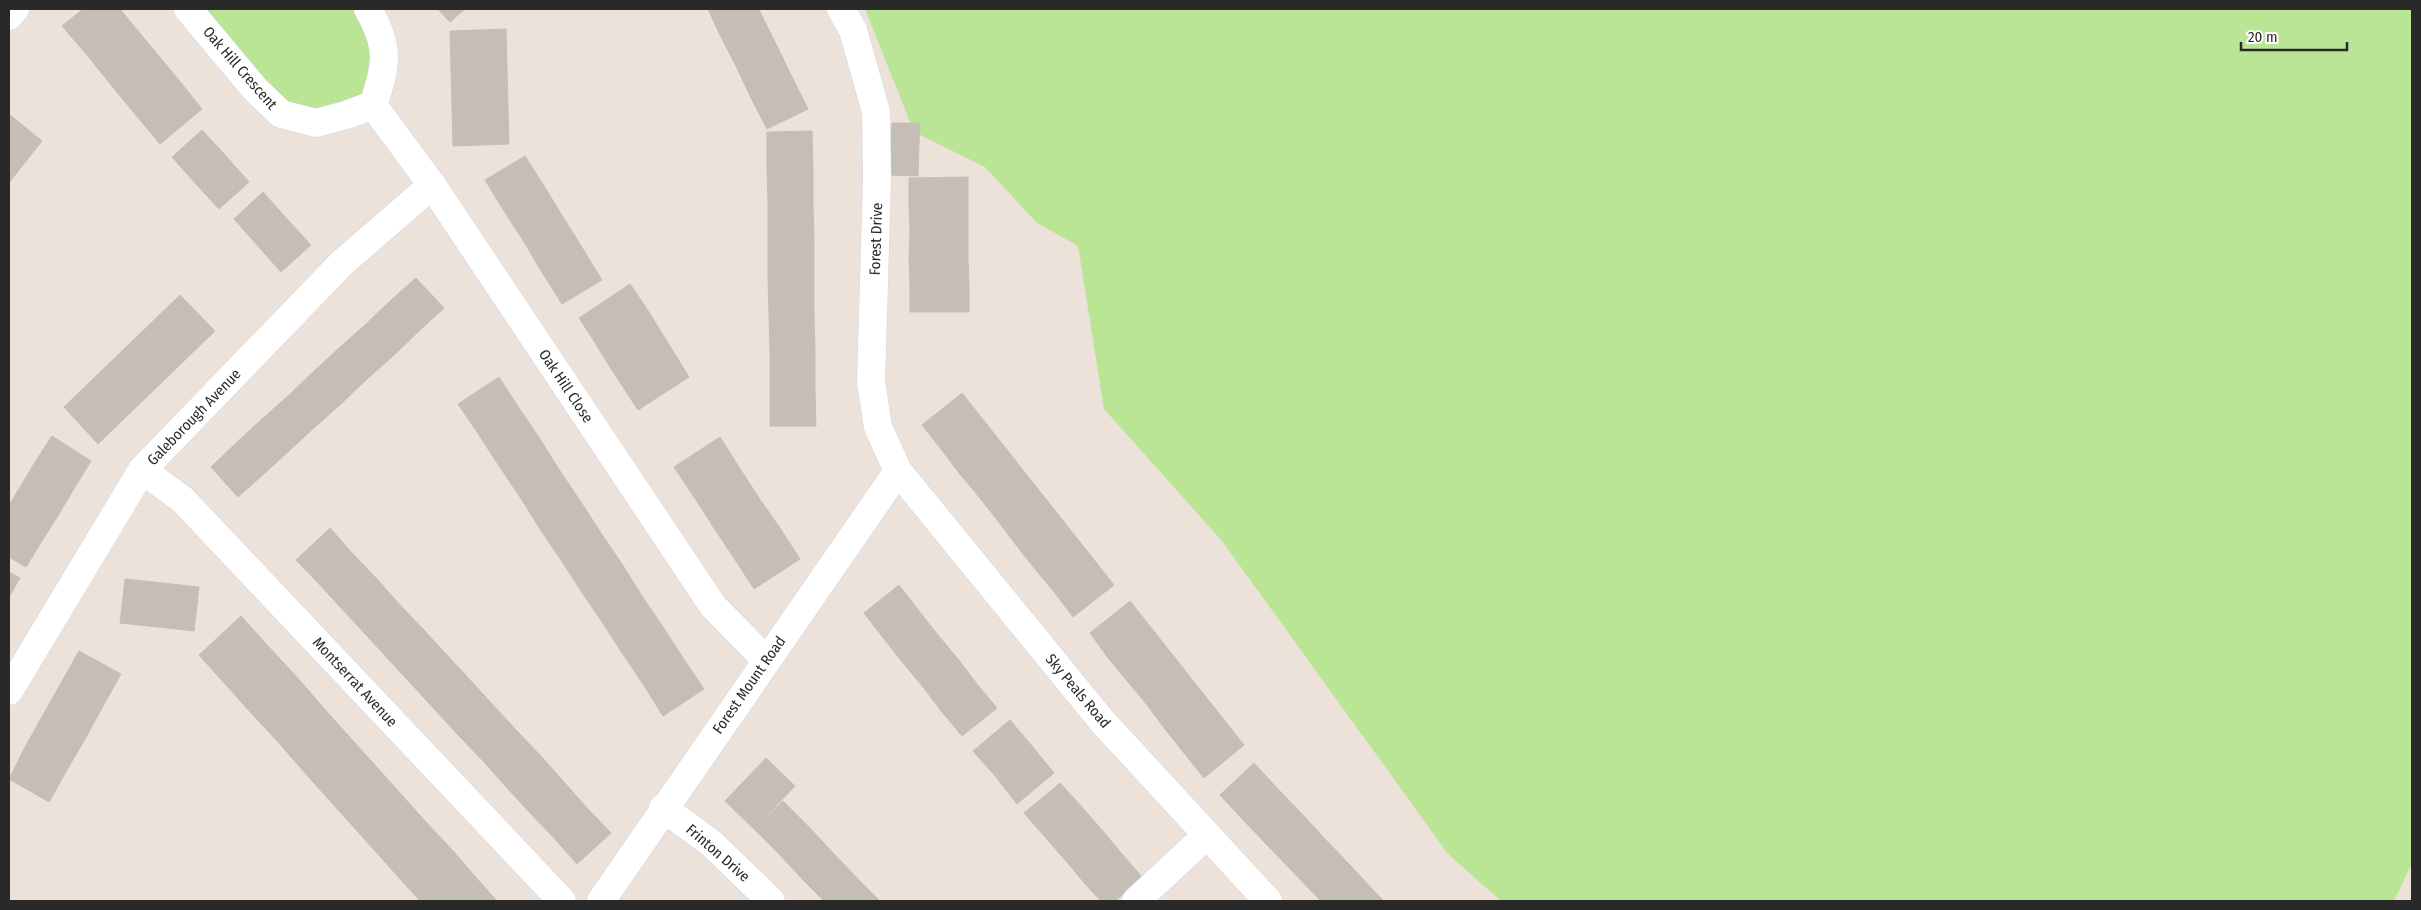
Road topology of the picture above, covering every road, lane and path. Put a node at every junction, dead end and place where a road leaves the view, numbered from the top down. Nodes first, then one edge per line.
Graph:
1 (15, 9) edge
2 (188, 9) edge
3 (368, 9) edge
4 (841, 9) edge
5 (9, 16) edge
6 (373, 105) junction
7 (432, 185) junction
8 (142, 470) junction
9 (898, 470) junction
10 (766, 660) junction
11 (9, 691) edge
12 (664, 808) junction
13 (1207, 835) junction
14 (562, 901) edge
15 (601, 901) edge
16 (771, 901) edge
17 (1136, 901) edge
18 (1268, 901) edge

1 - 5 street
2 - 6 street, Oak Hill Crescent
3 - 6 street
4 - 9 street, Forest Drive
6 - 7 street, Oak Hill Close
7 - 8 street, Galeborough Avenue
7 - 10 street, Oak Hill Close
8 - 11 street, Galeborough Avenue
8 - 14 street, Montserrat Avenue
9 - 10 street, Forest Mount Road
9 - 13 street, Sky Peals Road
10 - 12 street, Forest Mount Road
12 - 15 street, Forest Mount Road
12 - 16 street, Frinton Drive
13 - 17 street
13 - 18 street, Sky Peals Road

